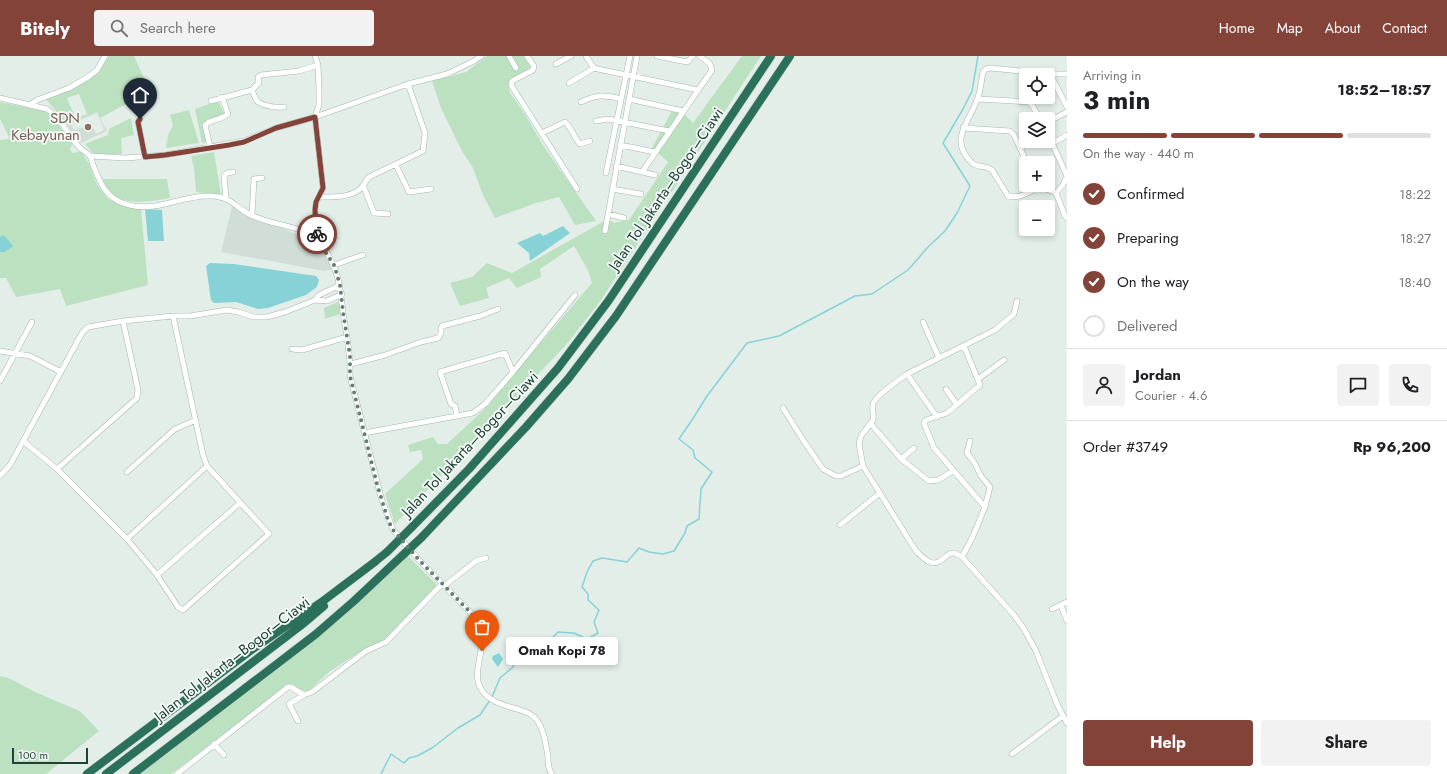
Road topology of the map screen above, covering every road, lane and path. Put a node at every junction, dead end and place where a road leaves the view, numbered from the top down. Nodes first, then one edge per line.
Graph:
1 (106, 56) edge
2 (315, 56) edge
3 (481, 56) edge
4 (509, 56) edge
5 (527, 56) edge
6 (571, 56) edge
7 (586, 56) edge
8 (630, 56) edge
9 (637, 56) edge
10 (657, 56) edge
11 (693, 56) edge
12 (700, 56) edge
13 (771, 56) edge
14 (790, 56) edge
15 (318, 64) junction
16 (556, 64) dead end
17 (516, 68) dead end
18 (594, 68) junction
19 (1019, 71) edge
20 (626, 74) junction
21 (1055, 74) edge
22 (1067, 74) edge
23 (633, 76) junction
24 (570, 83) dead end
25 (408, 84) junction
26 (1055, 84) edge
27 (252, 90) junction
28 (698, 90) junction
29 (222, 97) junction
30 (0, 98) edge
31 (621, 99) junction
32 (629, 99) junction
33 (978, 99) junction
34 (211, 101) dead end
35 (581, 102) dead end
36 (30, 105) junction
37 (284, 107) dead end
38 (1067, 107) edge
39 (683, 111) junction
40 (1035, 112) edge
41 (1067, 112) edge
42 (315, 117) junction
43 (1055, 118) edge
44 (140, 119) dead end
45 (596, 121) dead end
46 (617, 121) junction
47 (624, 122) junction
48 (964, 128) junction
49 (669, 131) junction
50 (542, 133) junction
51 (1067, 136) edge
52 (590, 140) dead end
53 (1055, 142) edge
54 (620, 145) junction
55 (1019, 146) edge
56 (210, 147) junction
57 (1020, 148) edge
58 (1055, 148) edge
59 (655, 152) junction
60 (90, 156) junction
61 (1023, 156) edge
62 (145, 157) junction
63 (396, 165) junction
64 (616, 166) junction
65 (233, 172) dead end
66 (642, 172) junction
67 (606, 173) dead end
68 (655, 174) dead end
69 (262, 178) dead end
70 (363, 184) junction
71 (431, 189) dead end
72 (578, 189) dead end
73 (612, 189) junction
74 (1028, 192) edge
75 (1056, 193) joint
76 (641, 194) dead end
77 (319, 197) junction
78 (226, 198) junction
79 (388, 214) dead end
80 (608, 214) junction
81 (252, 215) junction
82 (624, 218) dead end
83 (1067, 218) edge
84 (604, 231) dead end
85 (317, 239) junction
86 (363, 254) dead end
87 (334, 265) junction
88 (340, 285) junction
89 (342, 294) junction
90 (575, 295) dead end
91 (315, 300) junction
92 (1017, 302) dead end
93 (498, 309) dead end
94 (173, 316) junction
95 (123, 321) junction
96 (32, 322) dead end
97 (923, 322) dead end
98 (347, 337) junction
99 (964, 346) junction
100 (292, 349) dead end
101 (0, 351) edge
102 (14, 354) junction
103 (939, 358) junction
104 (1004, 360) dead end
105 (351, 364) junction
106 (61, 372) junction
107 (513, 372) junction
108 (907, 374) junction
109 (978, 379) junction
110 (0, 381) edge
111 (946, 389) dead end
112 (957, 405) junction
113 (783, 408) dead end
114 (457, 416) junction
115 (937, 417) junction
116 (196, 420) junction
117 (871, 424) junction
118 (364, 433) junction
119 (23, 441) junction
120 (970, 441) dead end
121 (914, 448) dead end
122 (901, 459) junction
123 (207, 466) junction
124 (863, 466) junction
125 (57, 469) junction
126 (953, 470) junction
127 (126, 472) dead end
128 (0, 476) edge
129 (880, 493) junction
130 (240, 503) junction
131 (985, 507) junction
132 (840, 525) dead end
133 (126, 539) junction
134 (962, 557) junction
135 (486, 558) dead end
136 (376, 561) junction
137 (157, 575) junction
138 (443, 585) junction
139 (1067, 602) edge
140 (1061, 605) junction
141 (1052, 609) dead end
142 (1067, 621) edge
143 (304, 695) junction
144 (1063, 716) junction
145 (298, 721) dead end
146 (1067, 723) edge
147 (214, 744) junction
148 (1012, 754) dead end
149 (224, 755) dead end
150 (87, 774) edge
151 (106, 774) edge
152 (133, 774) edge
153 (177, 774) edge
154 (550, 774) edge

1 - 36 street
2 - 15 street
3 - 25 street
4 - 17 street
5 - 50 street
6 - 16 street
7 - 18 street
8 - 20 street
9 - 23 street
10 - 11 street
12 - 28 street
13 - 136 highway, Jalan Tol Jakarta–Bogor–Ciawi, bridge
14 - 152 highway, Jalan Tol Jakarta–Bogor–Ciawi, bridge
15 - 27 street
15 - 42 street
18 - 20 street
18 - 24 street
19 - 33 street
20 - 23 street
20 - 31 street
21 - 22 street
23 - 28 street
23 - 32 street
25 - 42 street
25 - 63 street
26 - 38 street
27 - 29 street
27 - 37 street
28 - 39 street
29 - 34 street
29 - 56 street
30 - 36 street
31 - 35 street
31 - 46 street
32 - 39 street
32 - 47 street
33 - 40 street
33 - 48 street
36 - 60 street
39 - 49 street
41 - 43 street
42 - 56 street
42 - 77 street
44 - 62 street
45 - 46 street
46 - 47 street
46 - 67 street
47 - 49 street
47 - 54 street
48 - 55 street
48 - 74 street
49 - 59 street
50 - 52 street
50 - 72 street
51 - 53 street
54 - 59 street
54 - 64 street
56 - 62 street
57 - 61 street
58 - 75 street
59 - 66 street
60 - 62 street
60 - 78 street
63 - 70 street
63 - 71 street
64 - 66 street
64 - 73 street
65 - 78 street
66 - 68 street
69 - 81 street
70 - 77 street
70 - 79 street
73 - 76 street
73 - 80 street
75 - 83 street
77 - 85 street
78 - 81 street
80 - 82 street
80 - 84 street
81 - 85 street
85 - 87 street
86 - 87 street
87 - 88 street
88 - 89 street
88 - 91 street
89 - 91 street
89 - 98 street
90 - 107 street
91 - 94 street
92 - 99 street
93 - 105 street
94 - 95 street
94 - 116 street
95 - 106 street
95 - 125 street
96 - 102 street
97 - 103 street
98 - 100 street
98 - 105 street
99 - 103 street
99 - 109 street
101 - 102 street
102 - 106 street
102 - 110 street
103 - 108 street
104 - 109 street
105 - 118 street
106 - 119 street
107 - 114 street
107 - 114 street
108 - 115 street
108 - 117 street
109 - 112 street
111 - 112 street
112 - 115 street
113 - 124 street
114 - 118 street
115 - 126 street
116 - 123 street
116 - 127 street
117 - 122 street
117 - 124 street
118 - 138 street
119 - 125 street
119 - 128 street
120 - 131 street
121 - 122 street
122 - 126 street
123 - 130 street
123 - 133 street
124 - 129 street
125 - 133 street
126 - 131 street
129 - 132 street
129 - 134 street
130 - 137 street
130 - 137 street
131 - 134 street
133 - 137 street
134 - 144 street
135 - 138 street
136 - 150 highway
136 - 151 highway, Jalan Tol Jakarta–Bogor–Ciawi
138 - 143 street
138 - 154 street
139 - 140 street
140 - 141 street
140 - 142 street
143 - 145 street
143 - 147 street
144 - 146 street
144 - 148 street
147 - 149 street
147 - 153 street

